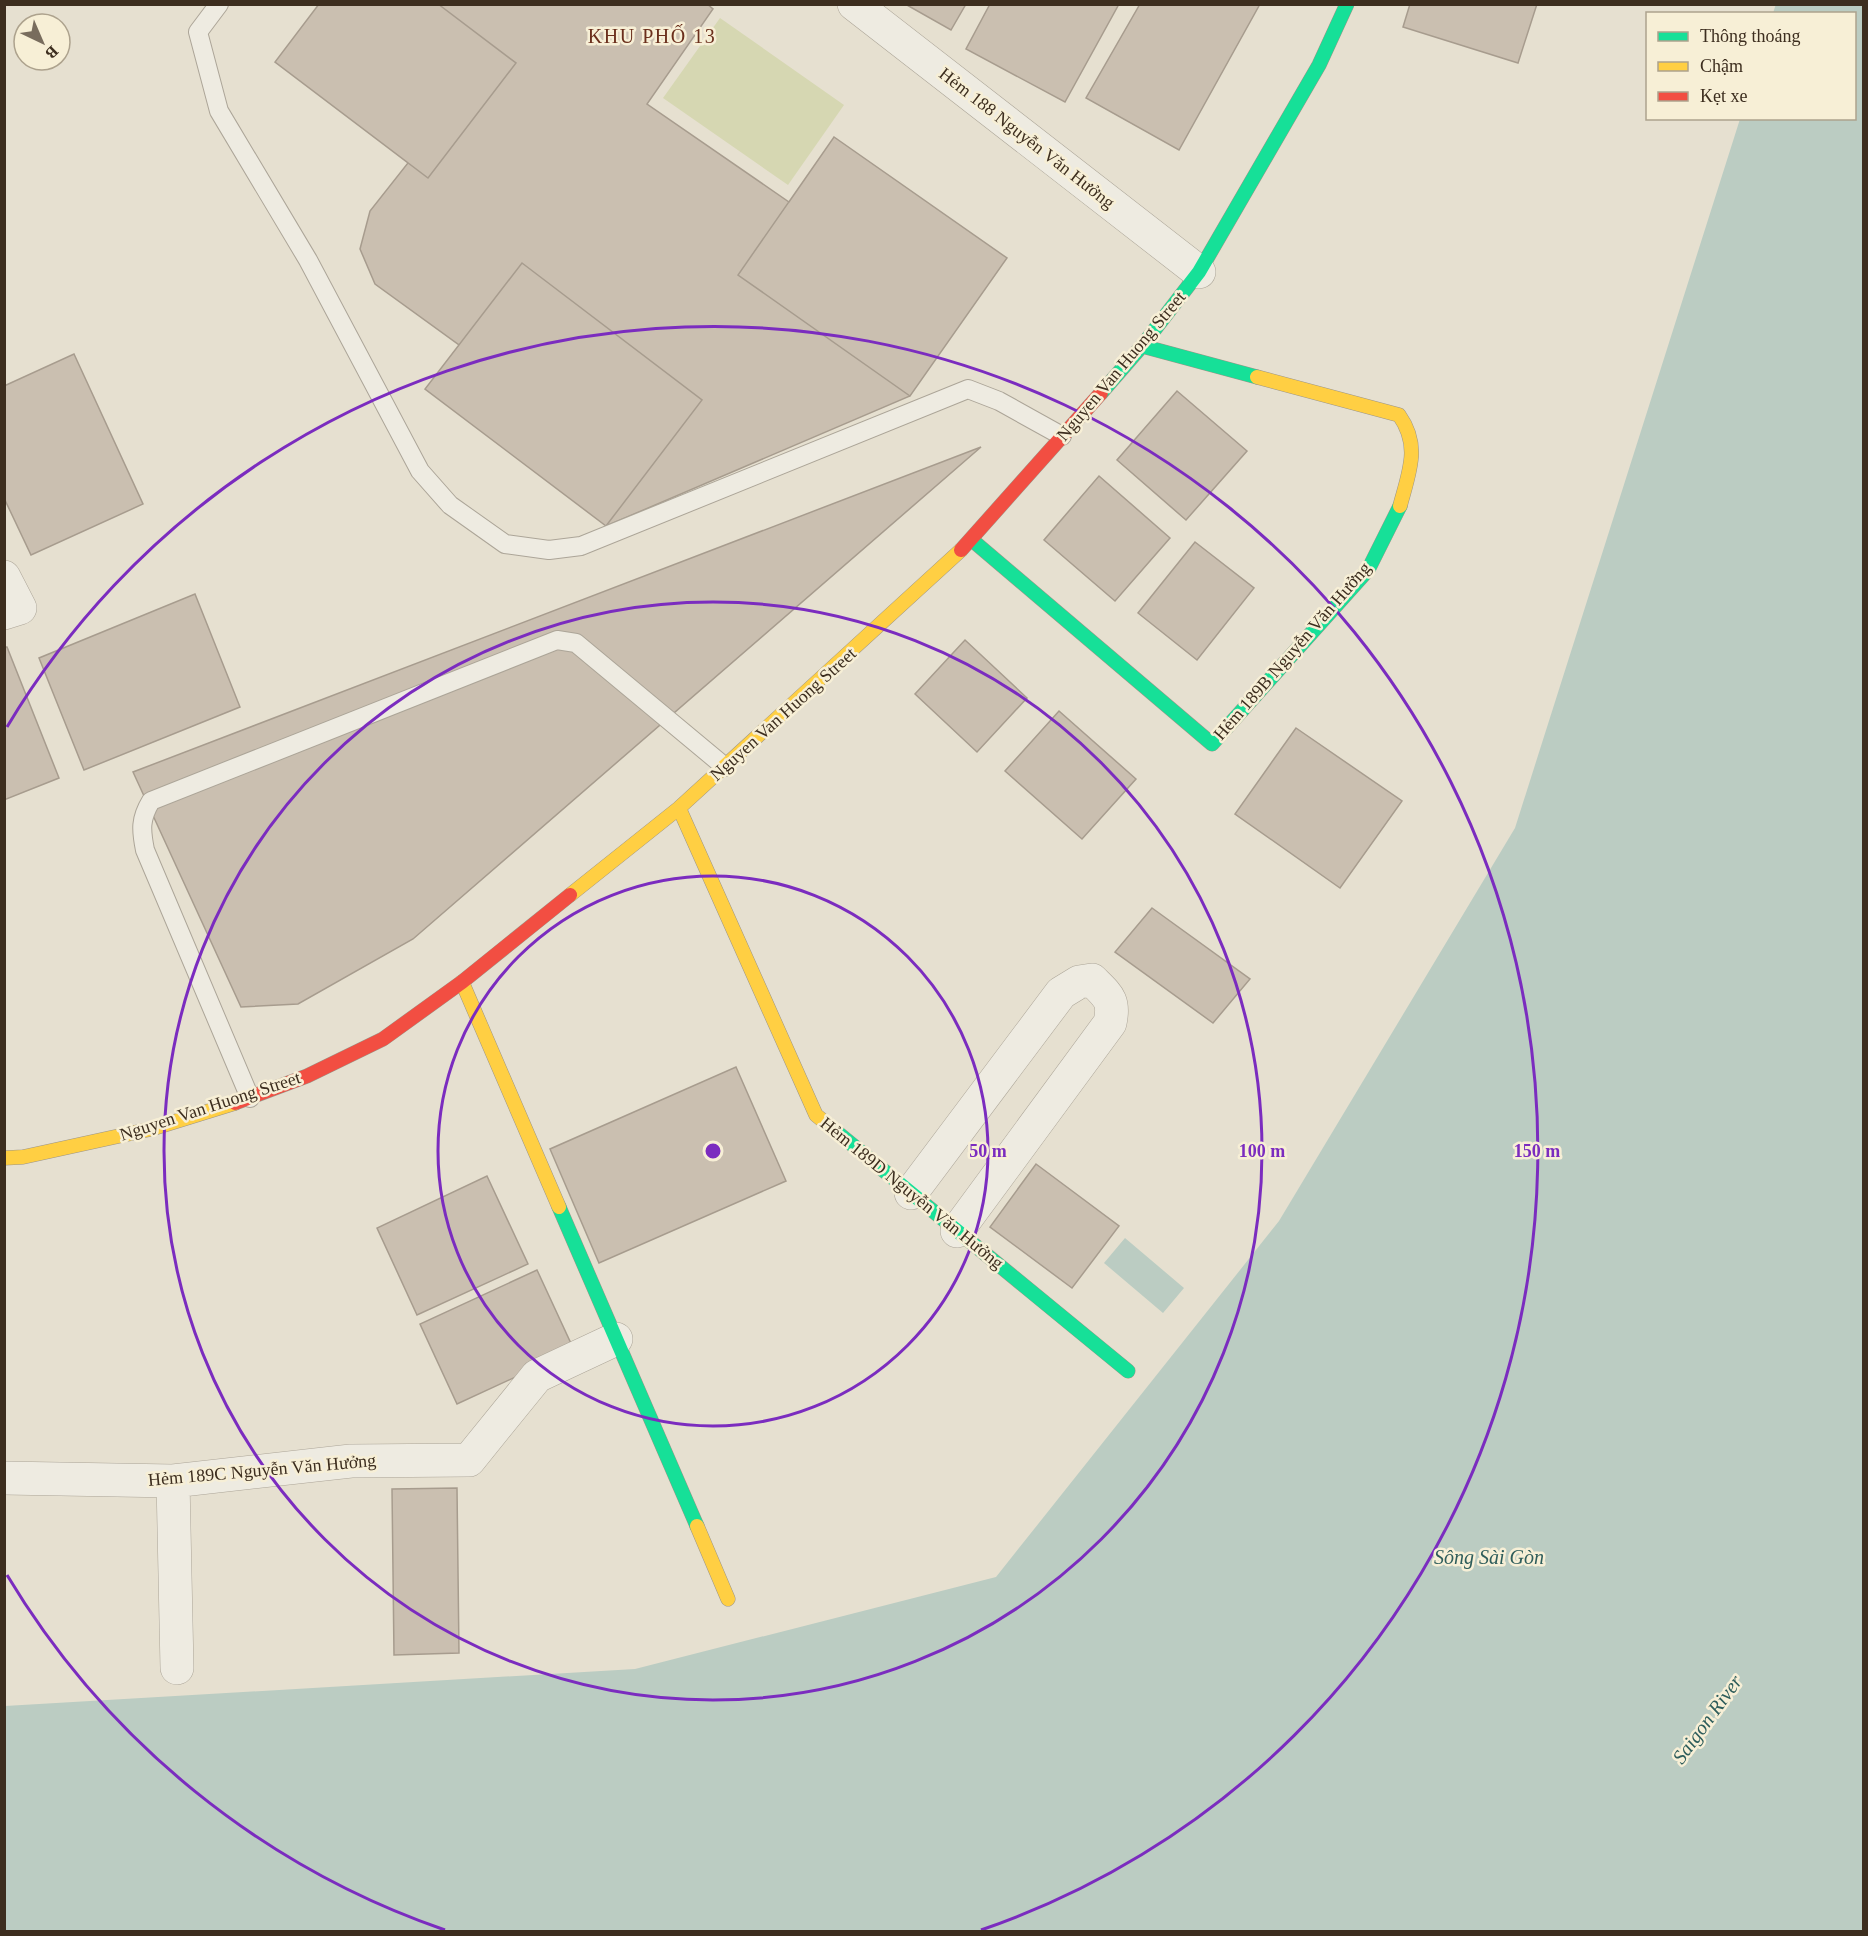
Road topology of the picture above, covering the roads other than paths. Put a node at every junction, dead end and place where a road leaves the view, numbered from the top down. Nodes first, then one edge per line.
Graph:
1 (219, 4) edge
2 (854, 4) edge
3 (1347, 4) edge
4 (1199, 272) junction
5 (1142, 346) junction
6 (1062, 436) junction
7 (972, 540) junction
8 (4, 577) edge
9 (4, 614) edge
10 (725, 767) junction
11 (679, 808) junction
12 (462, 982) junction
13 (250, 1098) junction
14 (4, 1158) edge
15 (911, 1193) junction
16 (957, 1231) junction
17 (616, 1339) junction
18 (1128, 1371) dead end
19 (4, 1478) edge
20 (173, 1481) junction
21 (728, 1599) dead end
22 (177, 1668) dead end

1 - 6 lane
2 - 4 street, Hẻm 188 Nguyễn Văn Hưởng
3 - 4 street, Nguyen Van Huong Street
4 - 5 street, Nguyen Van Huong Street
5 - 6 street, Nguyen Van Huong Street
5 - 7 street, Hẻm 189B Nguyễn Văn Hưởng
6 - 7 street, Nguyen Van Huong Street
7 - 10 street, Nguyen Van Huong Street
8 - 9 street
10 - 11 street, Nguyen Van Huong Street
10 - 13 lane
11 - 12 street, Nguyen Van Huong Street
11 - 15 street, Hẻm 189D Nguyễn Văn Hưởng
12 - 13 street, Nguyen Van Huong Street
12 - 17 street
13 - 14 street, Nguyen Van Huong Street
15 - 16 street, Hẻm 189D Nguyễn Văn Hưởng
15 - 16 street
16 - 18 street, Hẻm 189D Nguyễn Văn Hưởng
17 - 20 street, Hẻm 189C Nguyễn Văn Hưởng
17 - 21 street
19 - 20 street, Hẻm 189C Nguyễn Văn Hưởng
20 - 22 street

